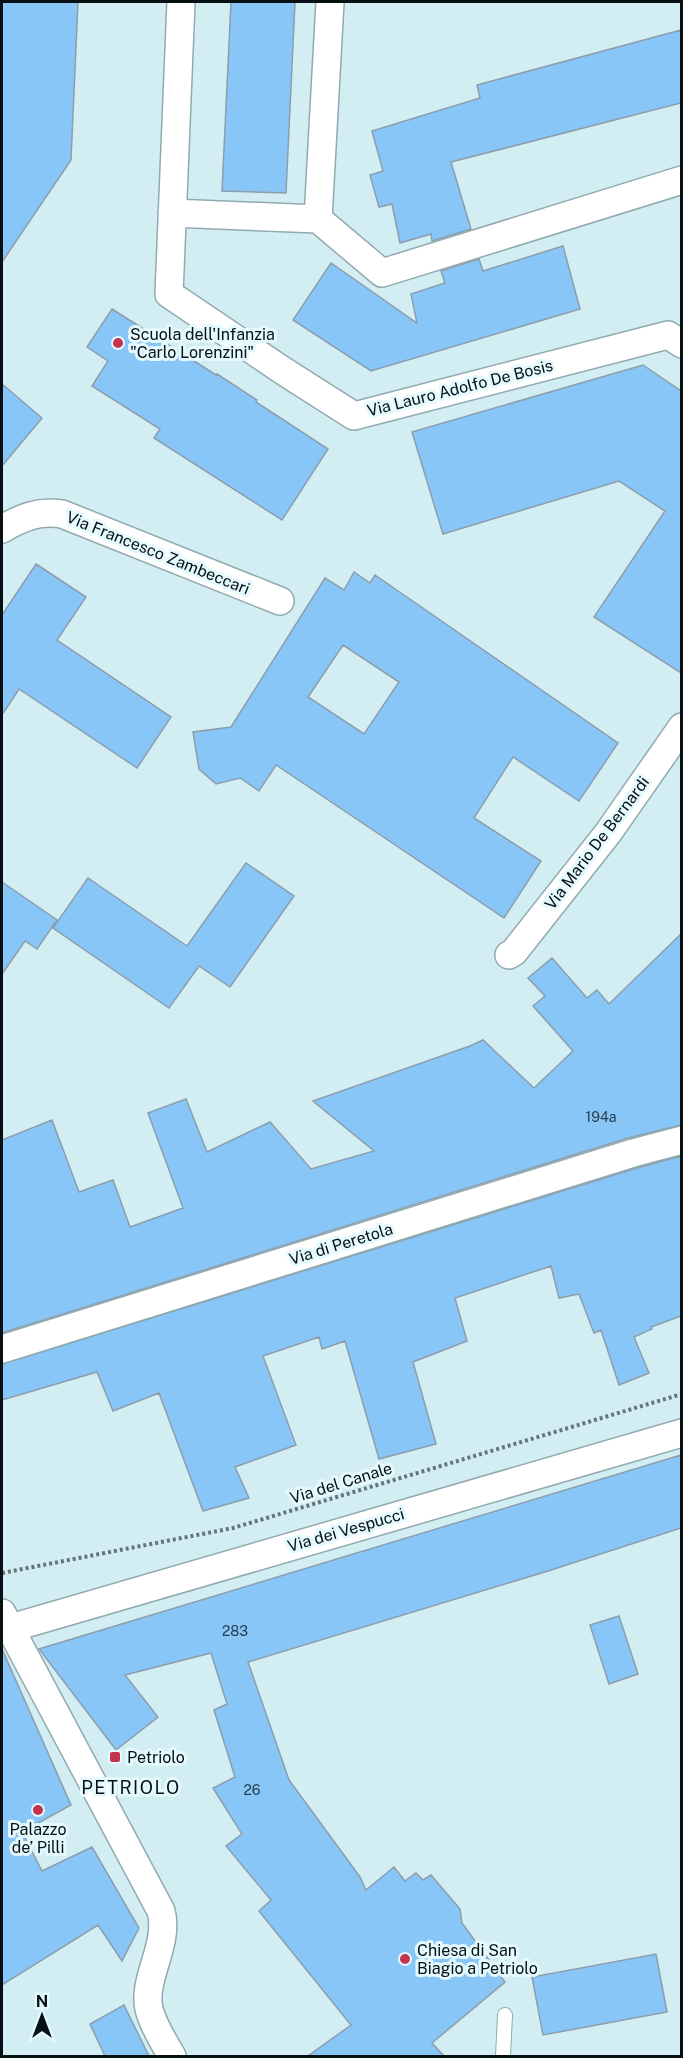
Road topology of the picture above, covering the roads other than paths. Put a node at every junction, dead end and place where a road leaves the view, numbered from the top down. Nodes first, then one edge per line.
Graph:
1 (181, 2) edge
2 (330, 2) edge
3 (681, 180) edge
4 (172, 213) junction
5 (318, 219) junction
6 (681, 344) edge
7 (2, 529) edge
8 (280, 601) dead end
9 (681, 727) edge
10 (509, 955) dead end
11 (681, 1140) edge
12 (2, 1349) edge
13 (681, 1432) edge
14 (6, 1621) edge
15 (505, 2015) dead end
16 (172, 2056) edge
17 (503, 2056) edge

1 - 4 street, Via Lauro Adolfo De Bosis
2 - 5 street
3 - 5 street
4 - 5 street
4 - 6 street, Via Lauro Adolfo De Bosis
7 - 8 street, Via Francesco Zambeccari
9 - 10 street, Via Mario De Bernardi
11 - 12 street, Via di Peretola
13 - 14 street, Via dei Vespucci
14 - 16 street
15 - 17 lane

